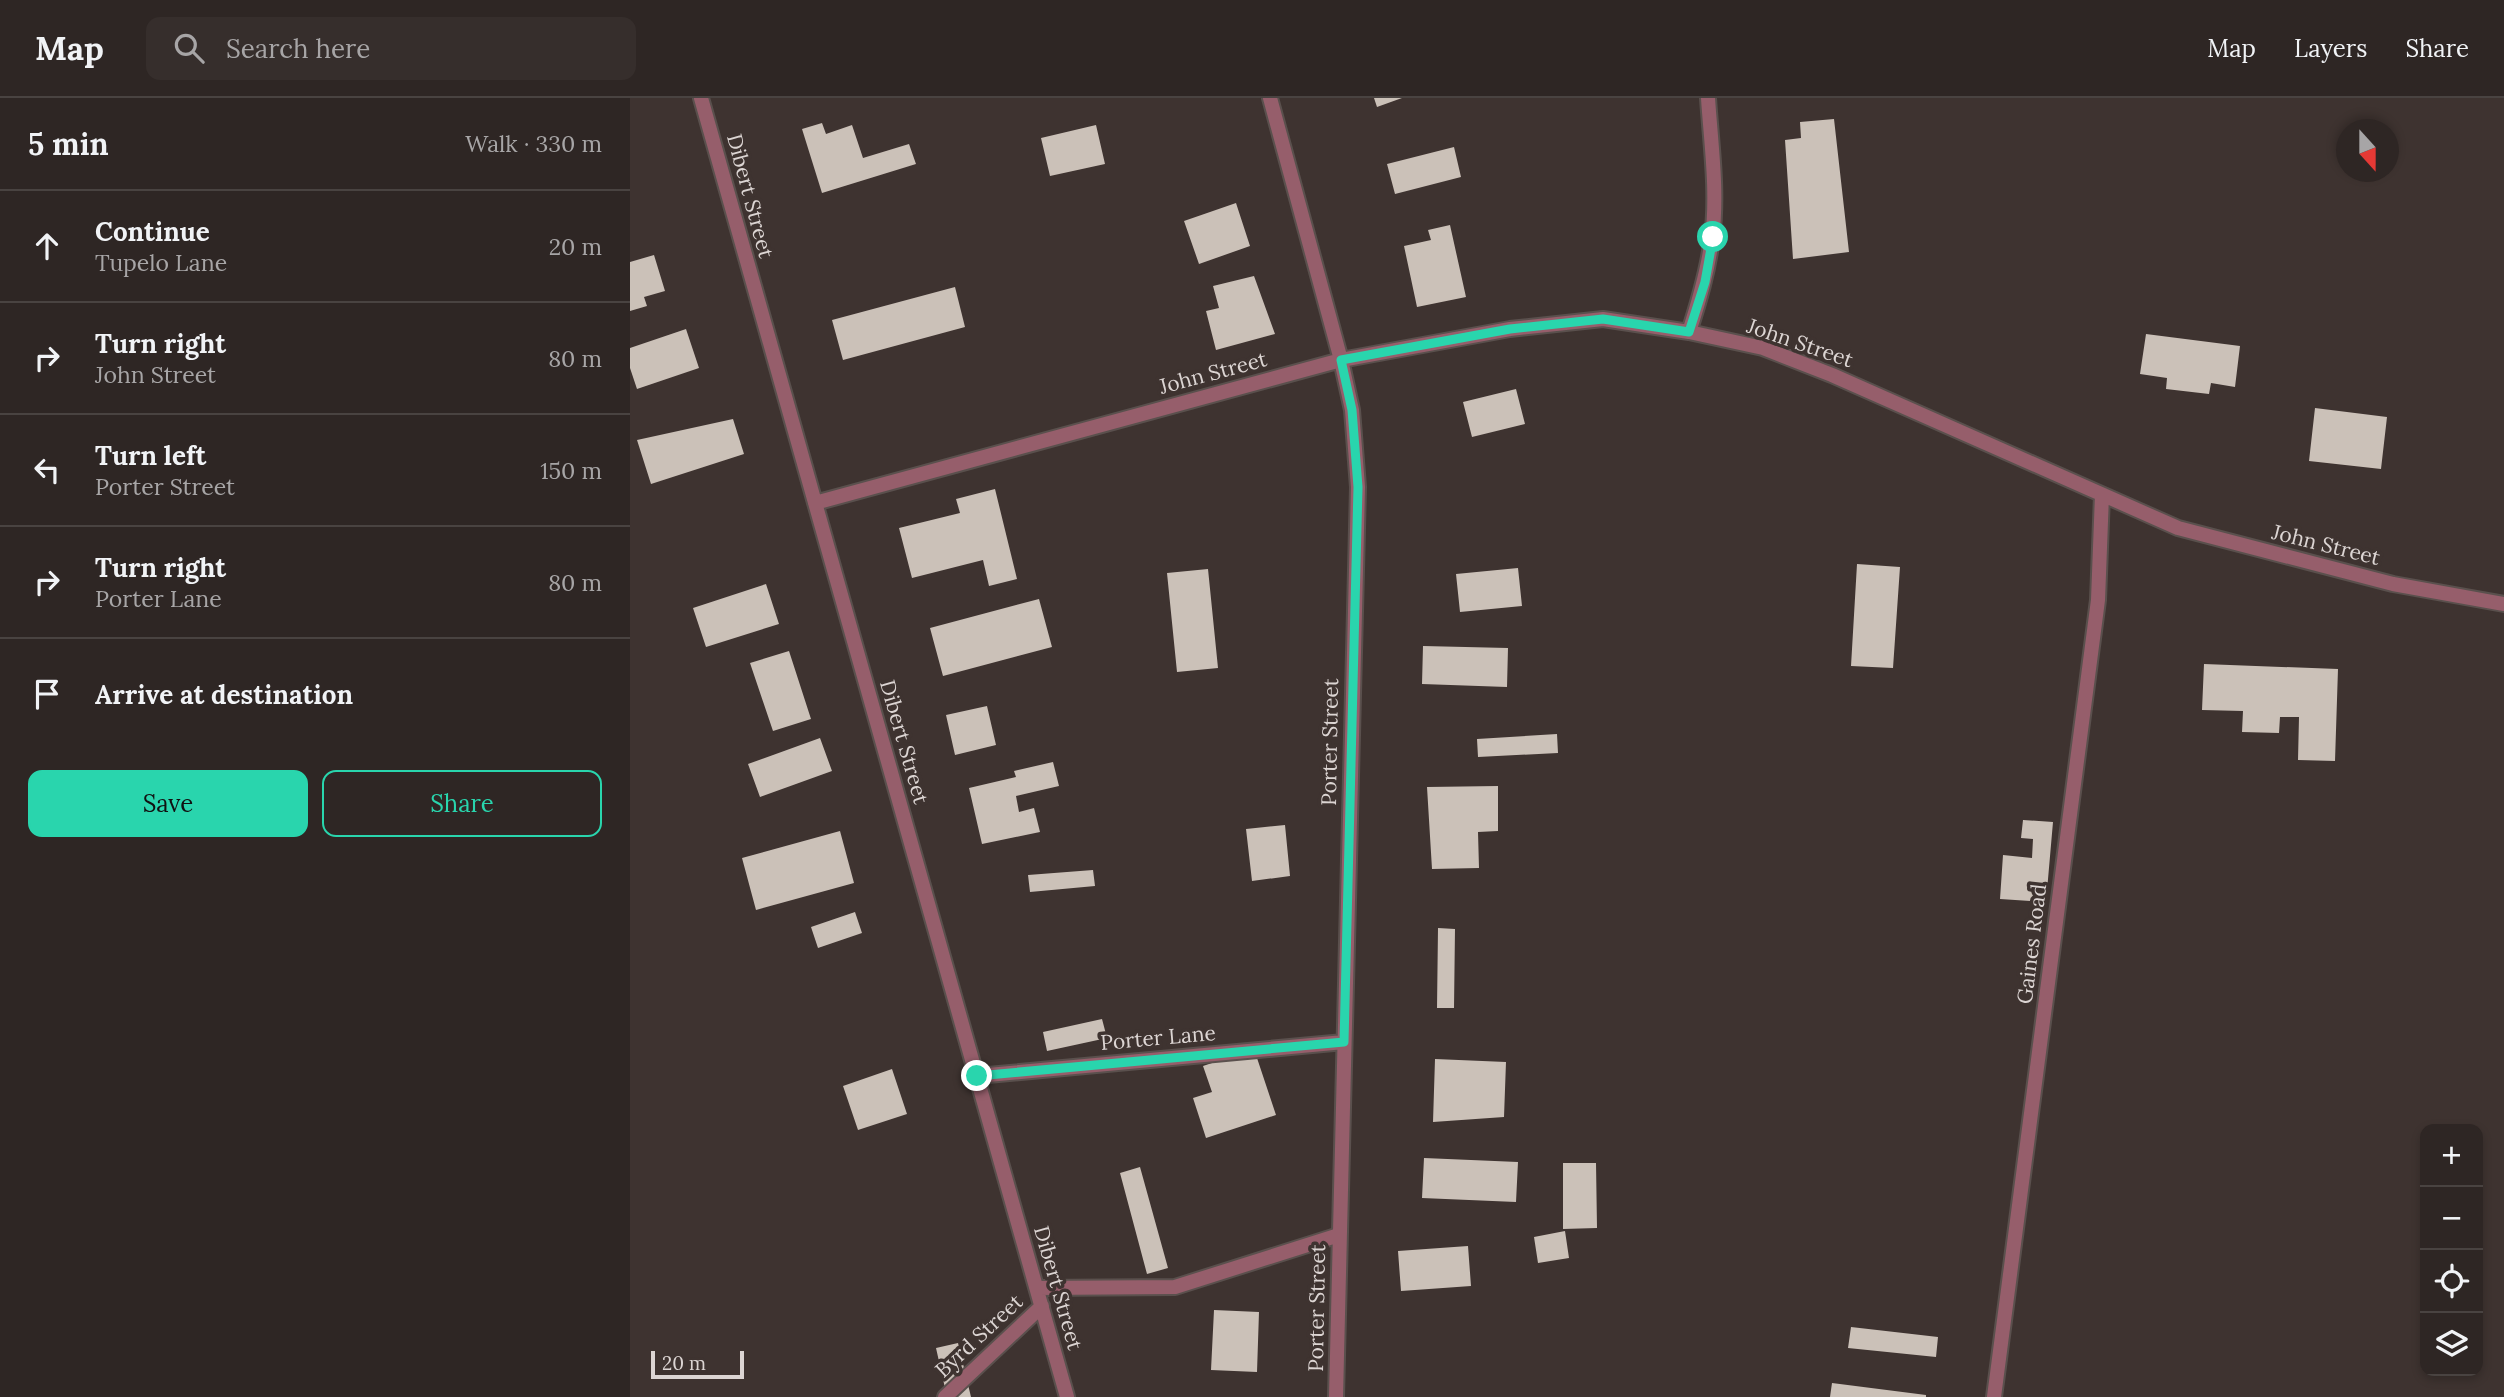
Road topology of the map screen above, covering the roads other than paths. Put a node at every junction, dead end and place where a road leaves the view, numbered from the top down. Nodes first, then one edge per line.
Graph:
1 (701, 98) edge
2 (1270, 98) edge
3 (1708, 98) edge
4 (1689, 332) junction
5 (1341, 360) junction
6 (2102, 495) junction
7 (815, 503) junction
8 (2504, 604) edge
9 (1344, 1042) junction
10 (977, 1076) junction
11 (1339, 1235) junction
12 (1037, 1288) junction
13 (1042, 1306) junction
14 (946, 1397) edge
15 (1067, 1397) edge
16 (1336, 1397) edge
17 (1994, 1397) edge

1 - 7 street, Dibert Street
2 - 5 street, Porter Street
3 - 4 street
4 - 5 street, John Street
4 - 6 street, John Street
5 - 7 street, John Street
5 - 9 street, Porter Street
6 - 8 street, John Street
6 - 17 street, Gaines Road
7 - 10 street, Dibert Street
9 - 10 street, Porter Lane
9 - 11 street, Porter Street
10 - 12 street, Dibert Street
11 - 12 street
11 - 16 street, Porter Street
12 - 13 street, Dibert Street
13 - 14 street, Byrd Street
13 - 15 street, Dibert Street

